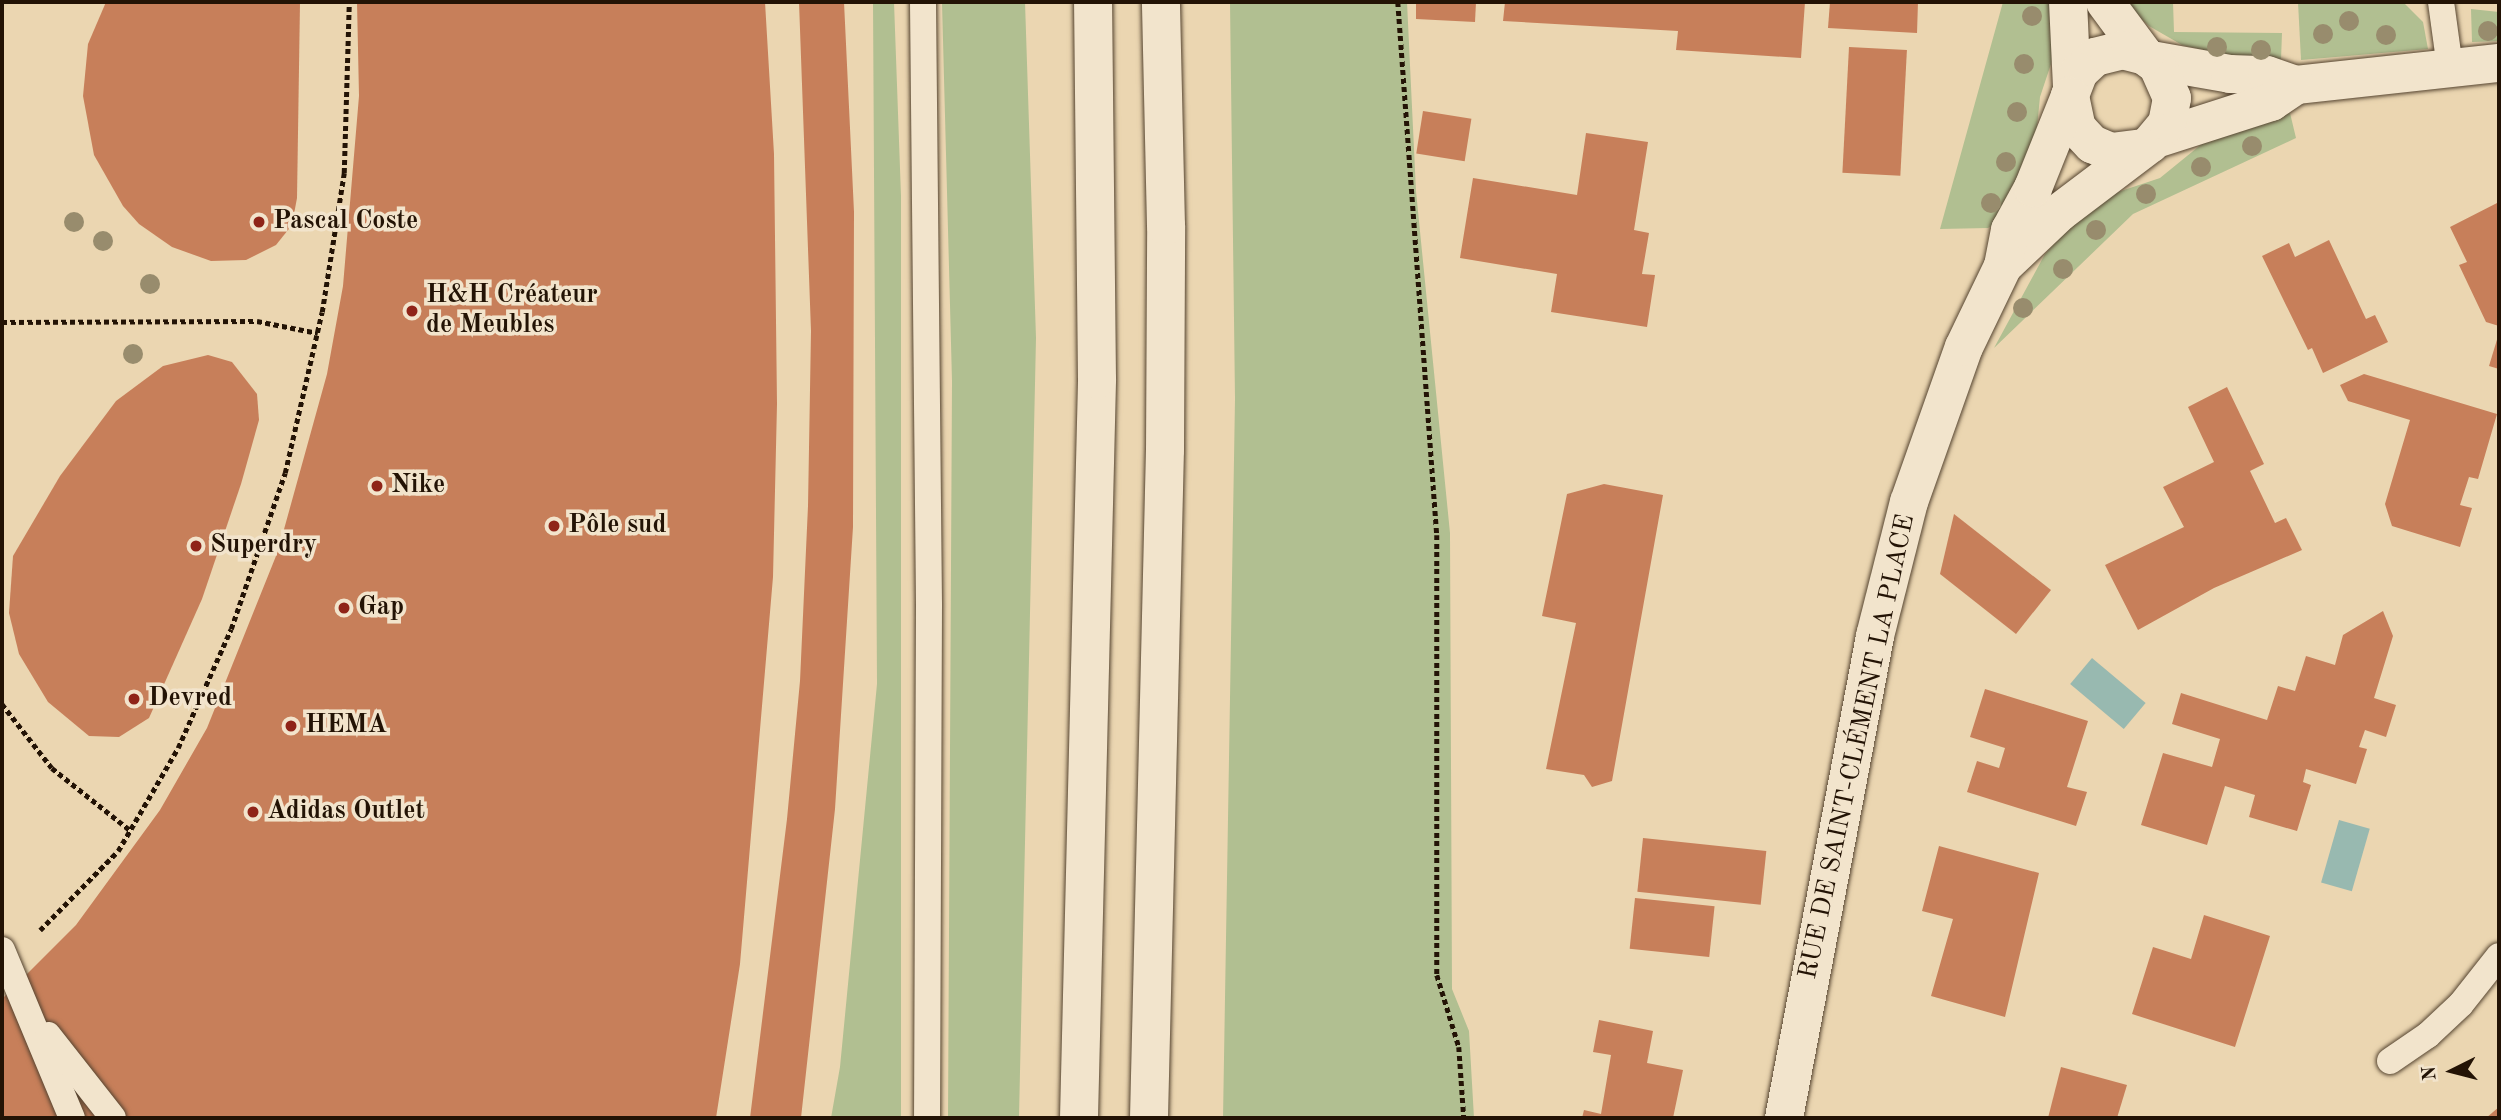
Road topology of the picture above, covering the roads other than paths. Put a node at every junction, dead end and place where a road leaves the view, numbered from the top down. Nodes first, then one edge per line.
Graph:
1 (923, 2) edge
2 (1093, 2) edge
3 (1161, 2) edge
4 (2068, 2) edge
5 (2105, 2) edge
6 (2441, 2) edge
7 (2148, 58) junction
8 (2499, 63) edge
9 (2450, 68) junction
10 (2296, 85) junction
11 (2071, 91) junction
12 (2150, 143) junction
13 (2003, 266) junction
14 (5, 956) edge
15 (2499, 956) edge
16 (27, 1009) junction
17 (2390, 1062) dead end
18 (72, 1118) edge
19 (113, 1118) edge
20 (927, 1118) edge
21 (1079, 1118) edge
22 (1149, 1118) edge
23 (1784, 1118) edge

1 - 20 lane
2 - 21 street
3 - 22 street
4 - 11 street, RUE DE SAINT-CLÉMENT LA PLACE
5 - 7 street, RUE DE SAINT-CLÉMENT LA PLACE
6 - 9 lane
7 - 10 street
7 - 11 street, RUE DE SAINT-CLÉMENT LA PLACE
7 - 12 street, RUE DE SAINT-CLÉMENT LA PLACE
8 - 9 street
9 - 10 street
10 - 12 street
11 - 12 street, RUE DE SAINT-CLÉMENT LA PLACE
11 - 13 street, RUE DE SAINT-CLÉMENT LA PLACE
12 - 13 street, RUE DE SAINT-CLÉMENT LA PLACE
13 - 23 street, RUE DE SAINT-CLÉMENT LA PLACE
14 - 16 lane
15 - 17 lane
16 - 18 lane
16 - 19 lane

